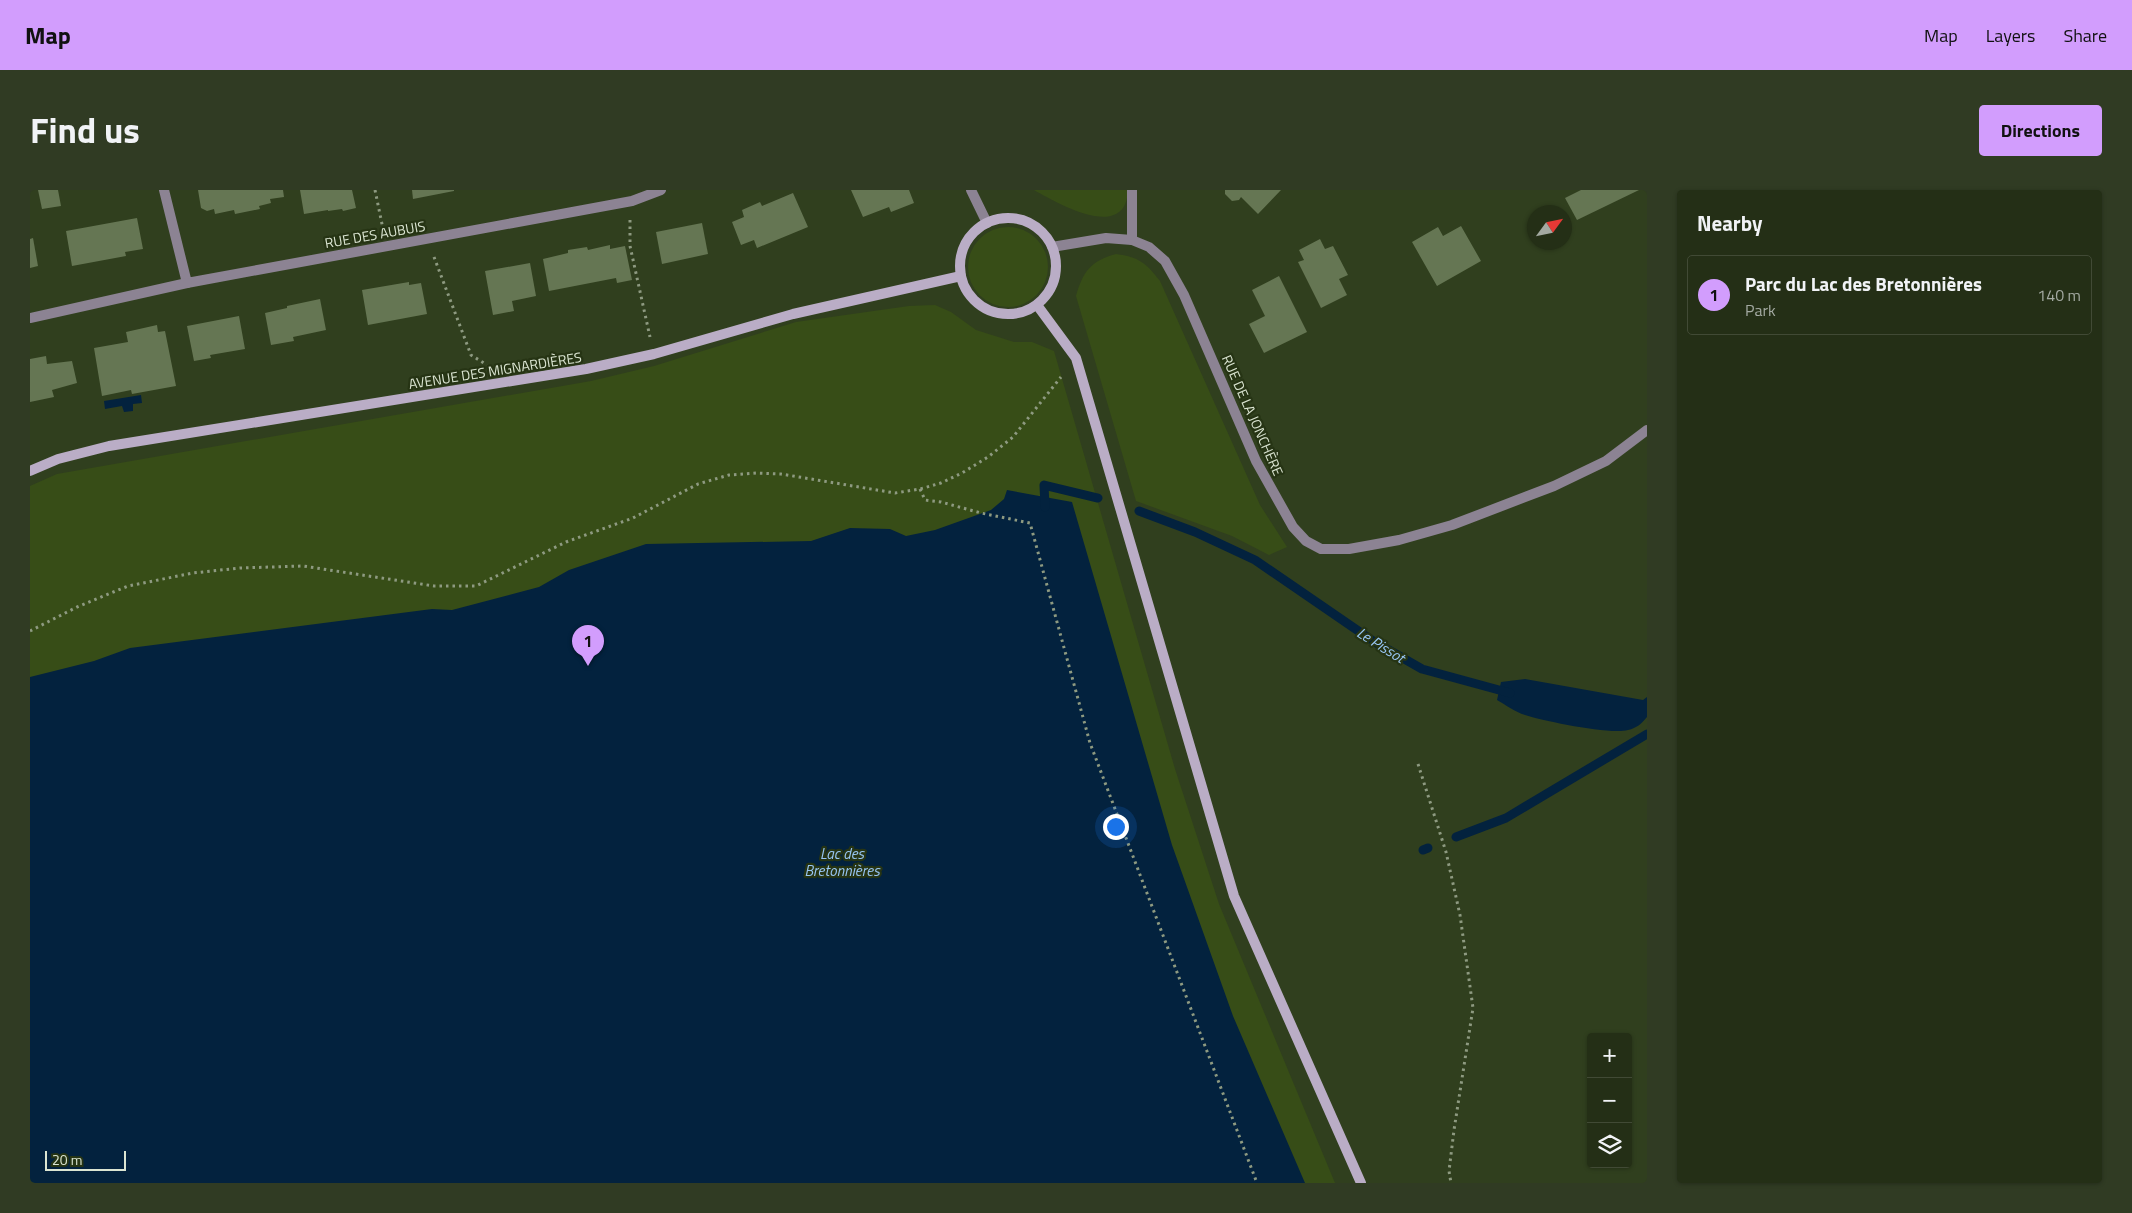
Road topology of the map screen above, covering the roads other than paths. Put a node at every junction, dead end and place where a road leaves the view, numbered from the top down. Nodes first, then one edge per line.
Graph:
1 (164, 190) edge
2 (661, 190) edge
3 (971, 190) edge
4 (1132, 190) edge
5 (987, 223) junction
6 (1132, 240) junction
7 (1052, 247) junction
8 (961, 276) junction
9 (187, 283) junction
10 (1037, 305) junction
11 (30, 318) edge
12 (1647, 430) edge
13 (30, 471) edge
14 (1361, 1183) edge

1 - 9 street
2 - 9 street, RUE DES AUBUIS
3 - 5 street
4 - 6 street
5 - 7 street
5 - 8 street
6 - 7 street, RUE DE LA JONCHÈRE
6 - 12 street, RUE DE LA JONCHÈRE
7 - 10 street
8 - 10 street
8 - 13 street, AVENUE DES MIGNARDIÈRES
9 - 11 street, RUE DES AUBUIS
10 - 14 street

